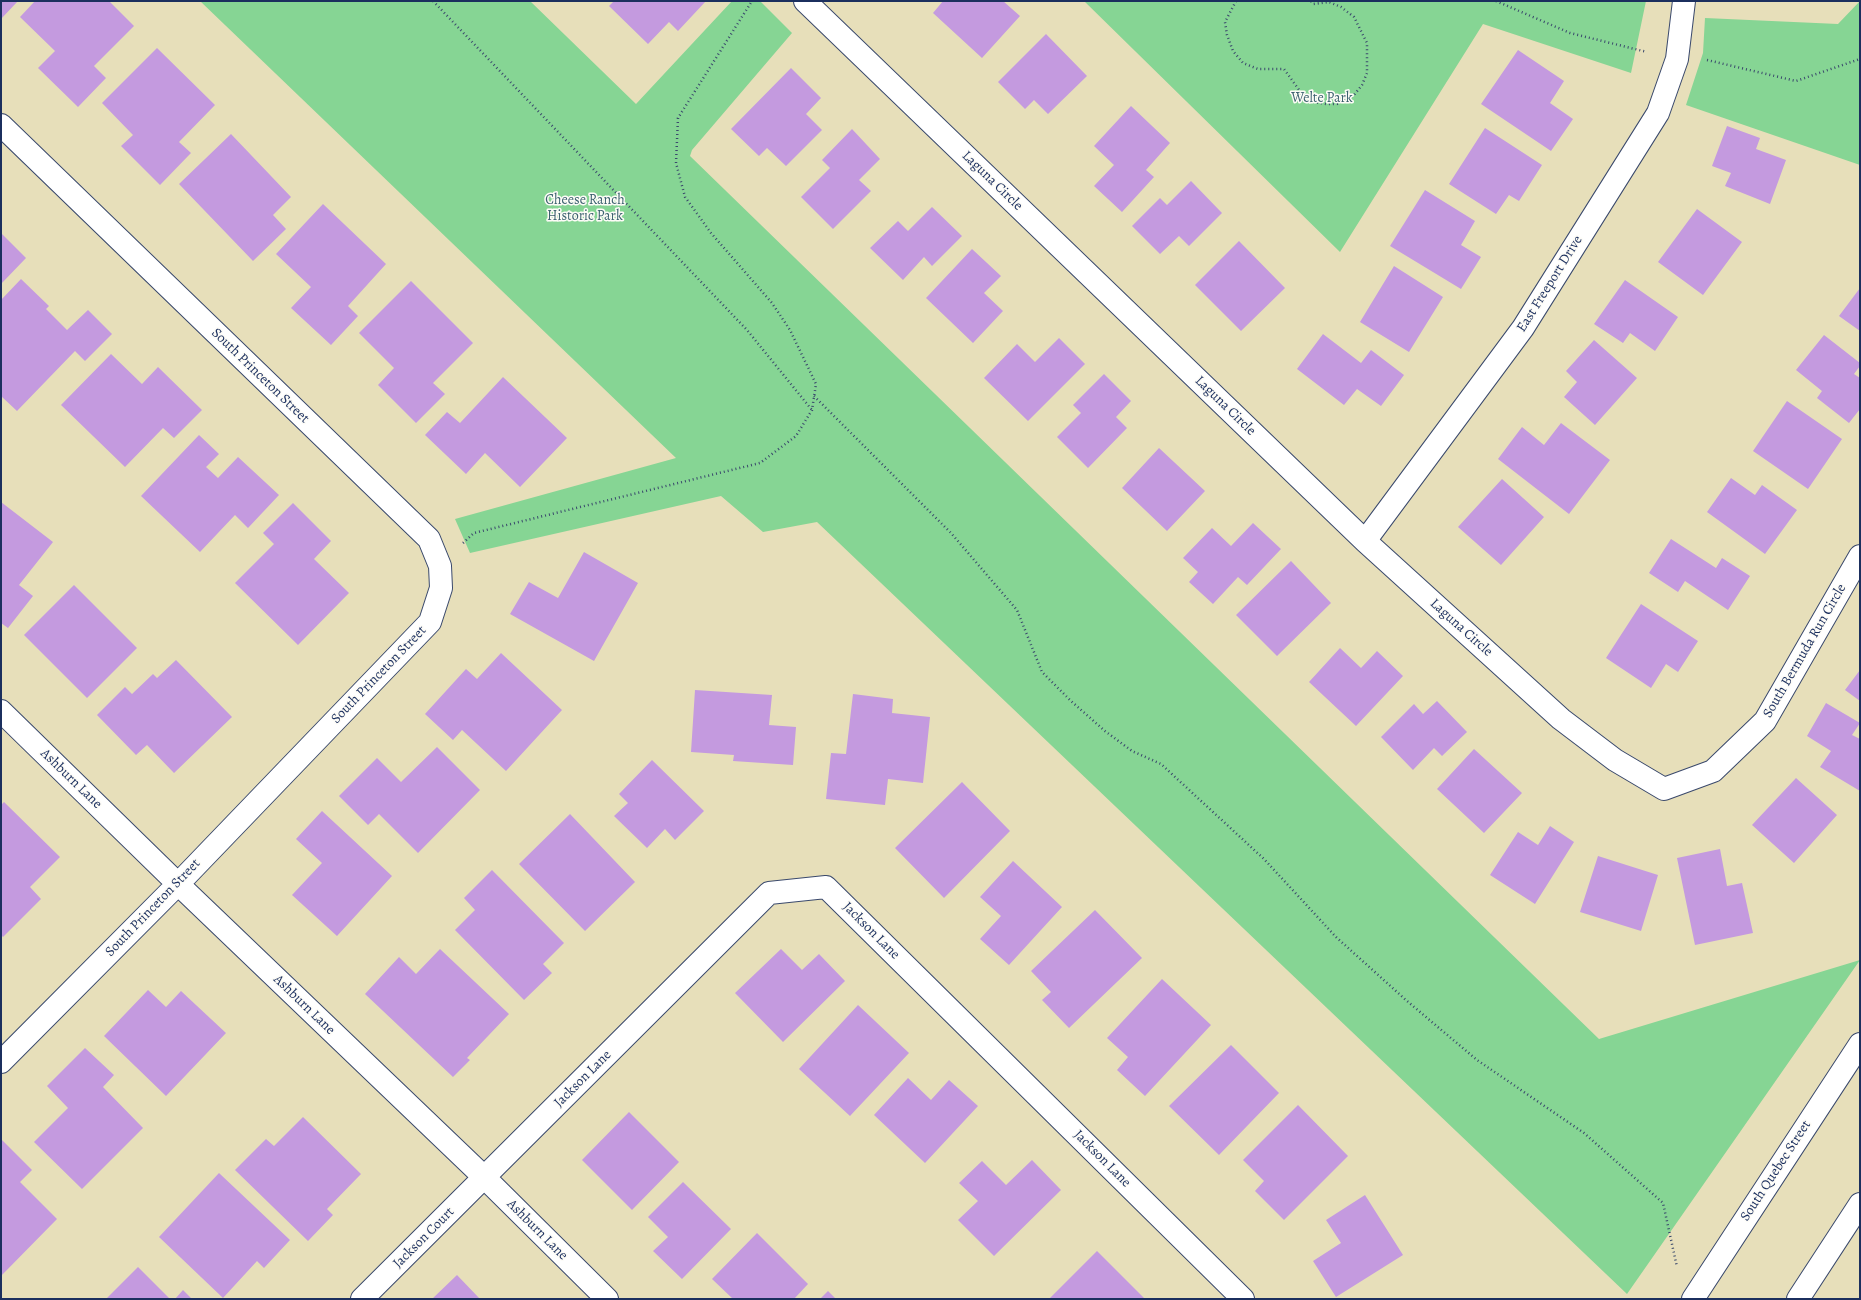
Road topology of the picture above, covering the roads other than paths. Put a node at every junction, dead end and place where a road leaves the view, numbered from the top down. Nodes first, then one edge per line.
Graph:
1 (805, 1) edge
2 (1684, 1) edge
3 (1, 125) edge
4 (1365, 541) junction
5 (1860, 556) edge
6 (1, 711) edge
7 (1664, 789) joint
8 (178, 884) junction
9 (1860, 1044) edge
10 (1, 1062) edge
11 (485, 1178) junction
12 (1860, 1204) edge
13 (362, 1299) edge
14 (606, 1299) edge
15 (1243, 1299) edge
16 (1693, 1299) edge
17 (1798, 1299) edge

1 - 4 street, Laguna Circle
2 - 4 street, East Freeport Drive
3 - 8 street, South Princeton Street
4 - 7 street, Laguna Circle
5 - 7 street, South Bermuda Run Circle
6 - 8 street, Ashburn Lane
8 - 10 street, South Princeton Street
8 - 11 street, Ashburn Lane
9 - 16 street, South Quebec Street
11 - 13 street, Jackson Court
11 - 14 street, Ashburn Lane
11 - 15 street, Jackson Lane
12 - 17 street

